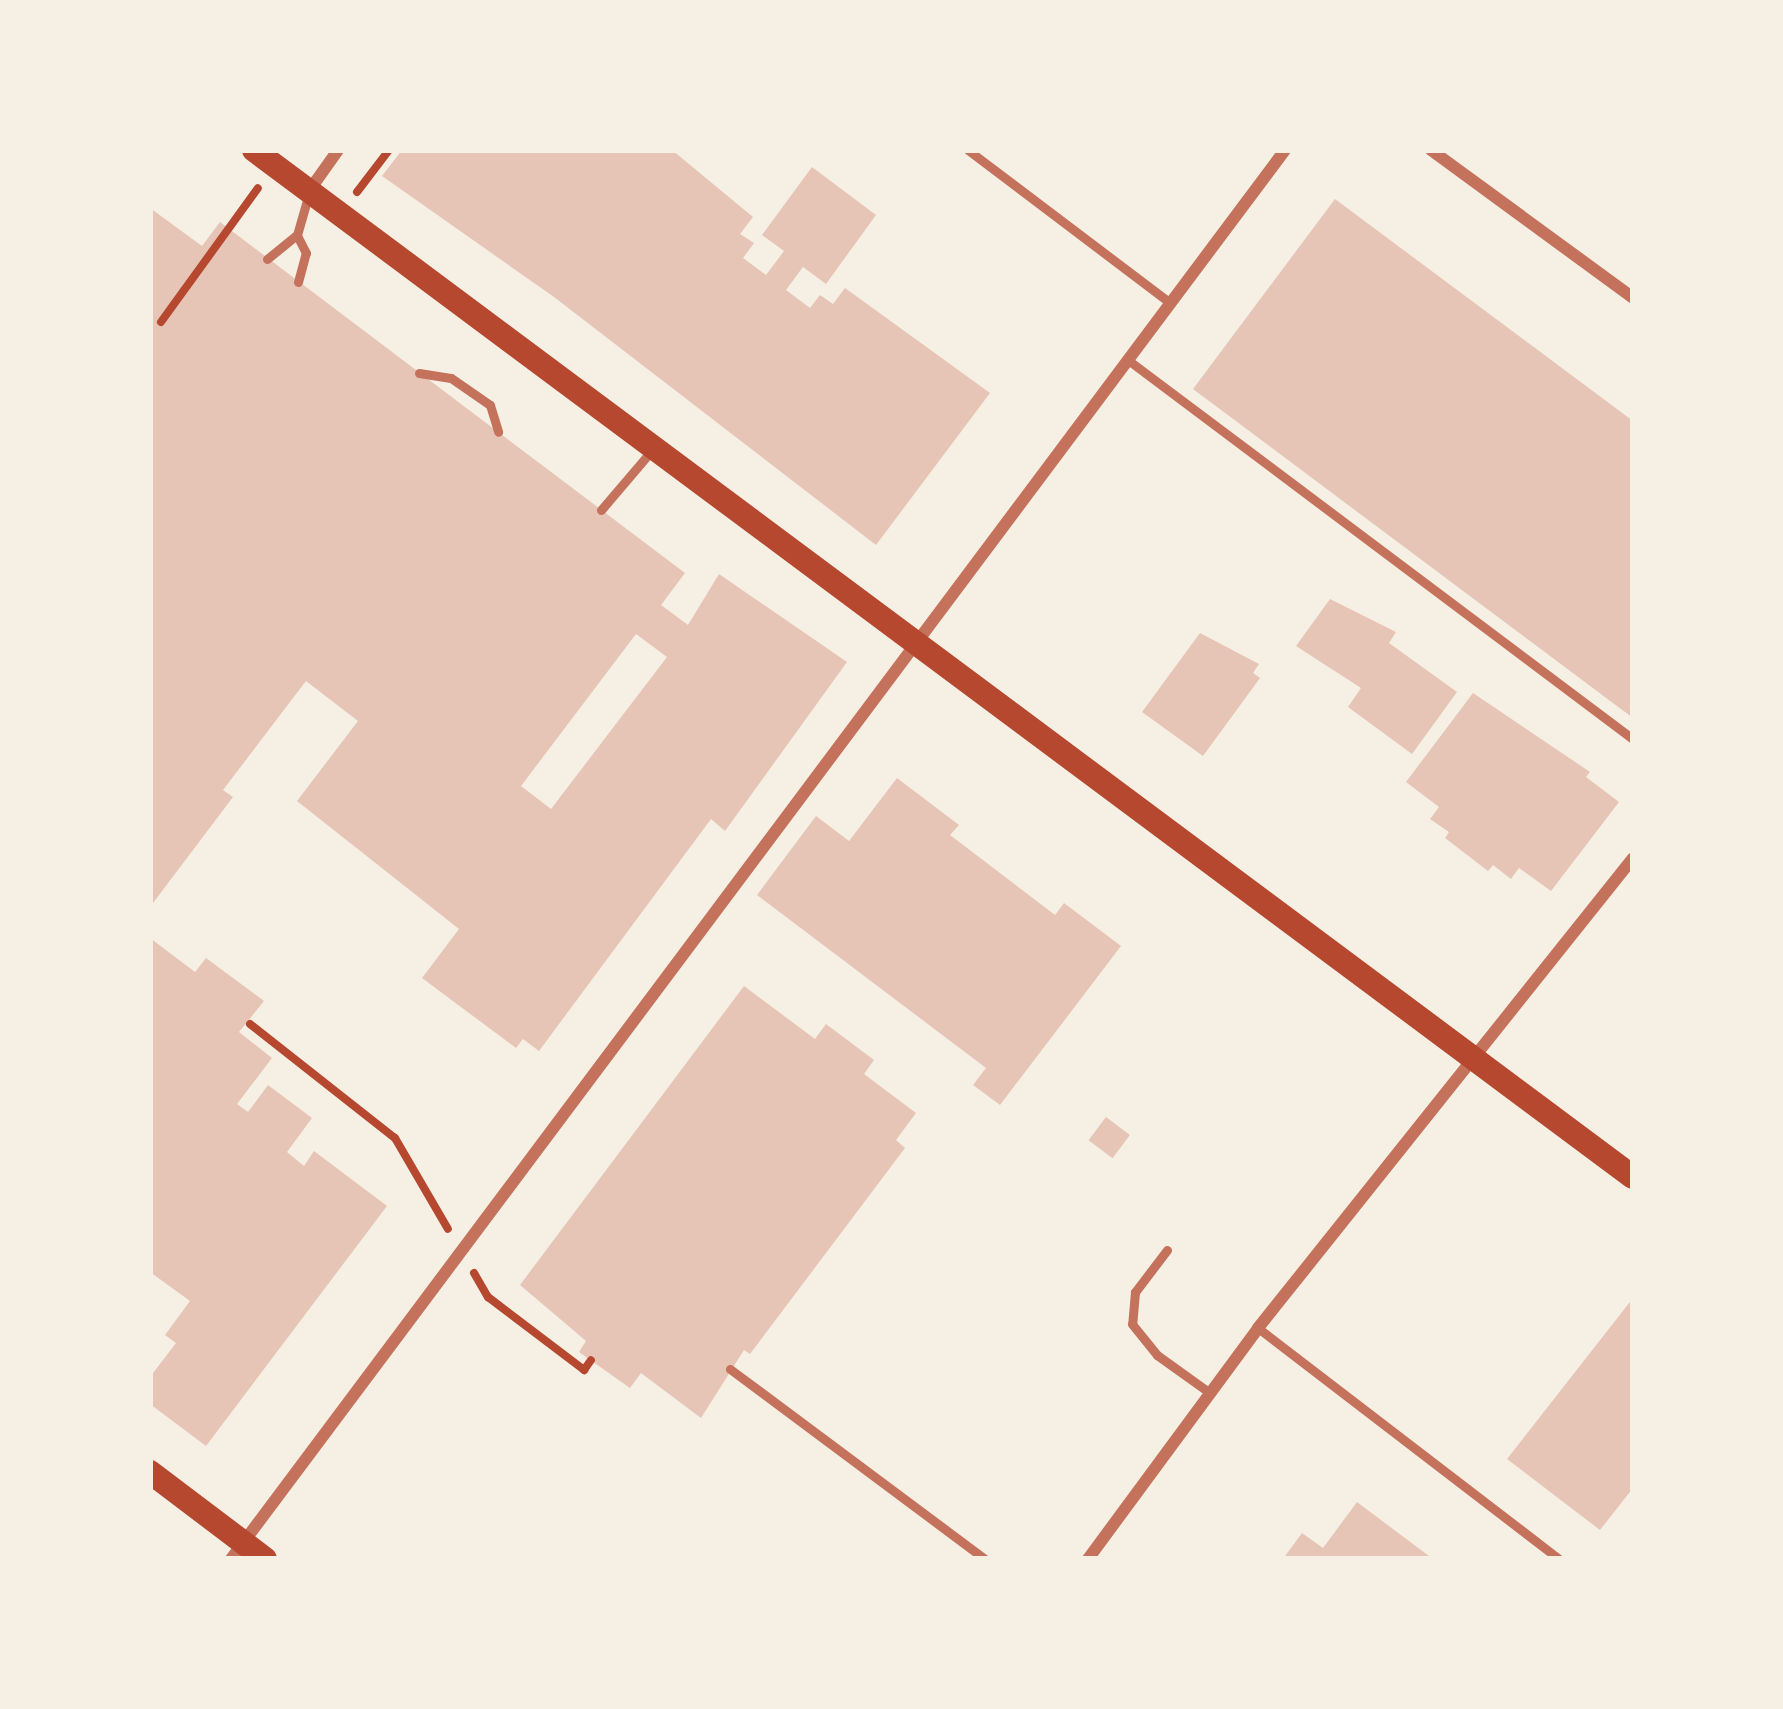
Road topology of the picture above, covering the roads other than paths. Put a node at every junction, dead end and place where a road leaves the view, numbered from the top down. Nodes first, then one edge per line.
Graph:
1 (338, 150) edge
2 (968, 150) edge
3 (1285, 150) edge
4 (1431, 150) edge
5 (261, 159) edge
6 (309, 191) junction
7 (297, 235) junction
8 (267, 259) dead end
9 (298, 282) dead end
10 (1633, 298) edge
11 (1170, 303) junction
12 (1128, 360) junction
13 (419, 373) dead end
14 (498, 432) dead end
15 (653, 448) junction
16 (602, 510) dead end
17 (914, 645) junction
18 (1633, 739) edge
19 (1633, 858) edge
20 (1476, 1060) junction
21 (1633, 1178) edge
22 (1167, 1250) dead end
23 (1258, 1328) junction
24 (730, 1369) dead end
25 (1210, 1393) junction
26 (150, 1472) edge
27 (237, 1551) edge
28 (265, 1559) edge
29 (985, 1559) edge
30 (1088, 1559) edge
31 (1559, 1559) edge

1 - 6 street
2 - 11 lane
3 - 11 street
4 - 10 street
5 - 6 main road
6 - 7 lane
6 - 15 main road
7 - 8 lane
7 - 9 lane
11 - 12 street
12 - 17 street
12 - 18 lane
13 - 14 lane
15 - 16 lane
15 - 17 main road
17 - 20 main road
17 - 27 street
19 - 20 street
20 - 21 main road
20 - 23 street
22 - 25 lane
23 - 25 street
23 - 31 lane
24 - 29 lane
25 - 30 street
26 - 27 main road
27 - 28 main road

